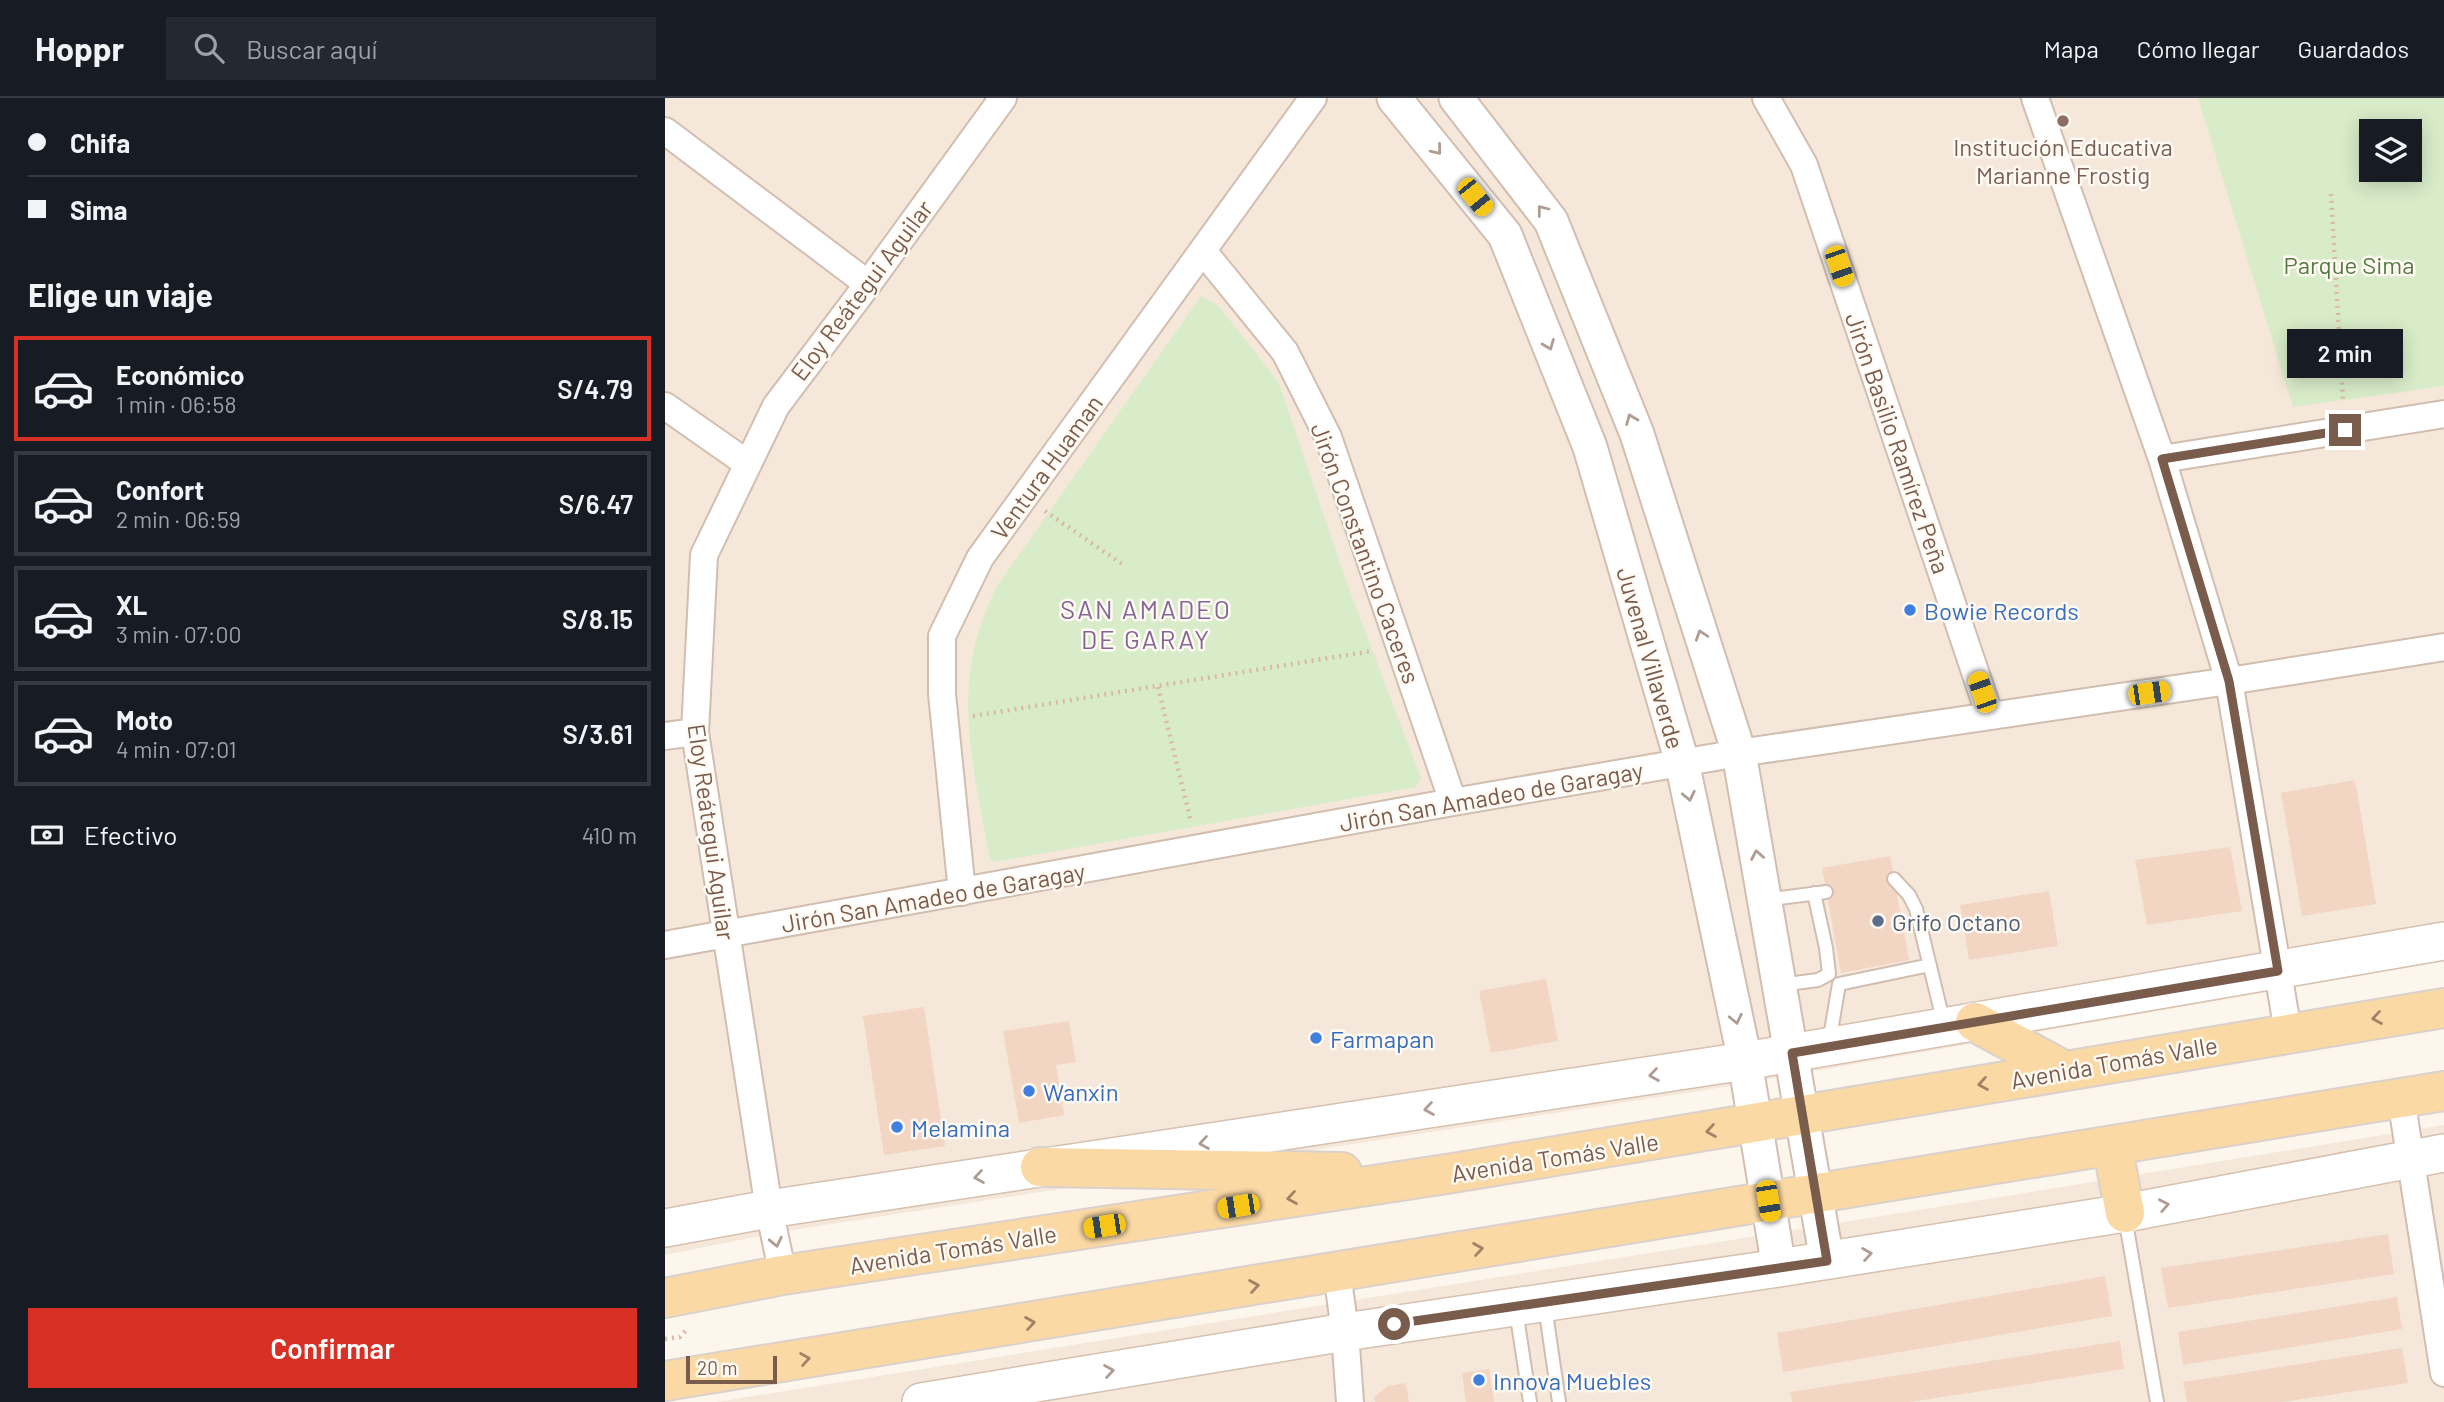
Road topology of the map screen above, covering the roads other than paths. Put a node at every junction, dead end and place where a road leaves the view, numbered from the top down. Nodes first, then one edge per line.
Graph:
1 (1313, 98) edge
2 (1394, 98) edge
3 (1456, 98) edge
4 (1766, 98) edge
5 (2035, 98) edge
6 (990, 102) edge
7 (665, 131) edge
8 (1203, 251) junction
9 (868, 284) junction
10 (665, 406) edge
11 (2444, 414) edge
12 (2162, 459) junction
13 (748, 464) junction
14 (2444, 647) edge
15 (2229, 681) junction
16 (1990, 716) junction
17 (695, 732) junction
18 (665, 736) edge
19 (1739, 753) junction
20 (1682, 762) junction
21 (1453, 802) junction
22 (1894, 879) dead end
23 (962, 892) junction
24 (1765, 900) junction
25 (726, 936) junction
26 (2444, 941) edge
27 (665, 945) edge
28 (1930, 965) junction
29 (2278, 971) junction
30 (1829, 974) junction
31 (1839, 984) junction
32 (1780, 985) junction
33 (2444, 1008) edge
34 (1960, 1025) junction
35 (2288, 1032) junction
36 (1829, 1047) junction
37 (1792, 1053) junction
38 (1745, 1061) junction
39 (2063, 1070) junction
40 (2444, 1091) edge
41 (2402, 1098) junction
42 (1803, 1115) junction
43 (1755, 1124) junction
44 (2112, 1145) junction
45 (2428, 1155) edge
46 (1040, 1167) junction
47 (1453, 1173) junction
48 (1816, 1193) junction
49 (1768, 1201) junction
50 (769, 1209) junction
51 (2125, 1213) junction
52 (665, 1227) edge
53 (1827, 1261) junction
54 (1779, 1268) junction
55 (1337, 1272) junction
56 (783, 1275) junction
57 (665, 1298) edge
58 (1530, 1304) junction
59 (1345, 1332) junction
60 (2444, 1367) edge
61 (665, 1381) edge
62 (921, 1402) edge
63 (1350, 1402) edge
64 (1530, 1402) edge
65 (1559, 1402) edge
66 (2157, 1402) edge

1 - 8 street, Ventura Huaman
2 -> 20 street, Juvenal Villaverde
19 -> 3 street
4 - 16 street, Jirón Basilio Ramírez Peña
5 - 12 street
6 - 9 street, Eloy Reátegui Aguilar
7 - 9 street
8 - 21 street, Jirón Constantino Caceres
8 - 23 street, Ventura Huaman
9 - 13 street, Eloy Reátegui Aguilar
10 - 13 street
11 - 12 street
12 - 15 street
13 - 17 street, Eloy Reátegui Aguilar
14 - 15 street, Jirón San Amadeo de Garagay
15 - 16 street, Jirón San Amadeo de Garagay
15 - 29 street
16 - 19 street, Jirón San Amadeo de Garagay
17 - 18 street
17 - 25 street, Eloy Reátegui Aguilar
19 - 20 street, Jirón San Amadeo de Garagay
24 -> 19 street
20 - 21 street, Jirón San Amadeo de Garagay
20 -> 38 street, Juvenal Villaverde
21 - 23 street, Jirón San Amadeo de Garagay
22 - 28 lane
23 - 25 street, Jirón San Amadeo de Garagay
24 - 30 lane
24 - 32 street
25 - 27 street, Jirón San Amadeo de Garagay
25 - 50 street, Eloy Reátegui Aguilar
26 - 29 main road
28 - 31 lane
28 - 34 lane
29 - 34 main road
29 - 35 street
30 - 31 lane
30 - 32 lane
31 - 36 lane
32 - 37 street
33 -> 35 main road, Avenida Tomás Valle
34 - 36 main road
34 - 39 main road
35 - 39 main road, Avenida Tomás Valle
36 - 37 main road
37 - 38 main road
37 - 42 street
38 - 43 street, Juvenal Villaverde
38 -> 46 main road
39 -> 42 main road, Avenida Tomás Valle
40 - 41 main road
41 - 44 main road
41 - 45 street
42 - 43 main road, Avenida Tomás Valle
42 - 48 street
43 -> 47 main road, Avenida Tomás Valle
43 - 49 street, Juvenal Villaverde
44 - 48 main road
44 - 51 main road
51 -> 45 main road
45 - 60 street
46 - 47 main road
46 -> 50 main road
47 -> 56 main road, Avenida Tomás Valle
48 - 49 main road
48 - 53 street
49 - 54 street, Juvenal Villaverde
55 -> 49 main road
50 - 52 main road
50 -> 56 street, Eloy Reátegui Aguilar
53 -> 51 main road
51 - 66 lane
53 - 54 main road
54 - 58 main road
55 - 59 street
61 -> 55 main road
56 - 57 main road, Avenida Tomás Valle
58 - 59 main road
58 - 64 lane
58 - 65 lane
62 -> 59 main road
59 - 63 street

